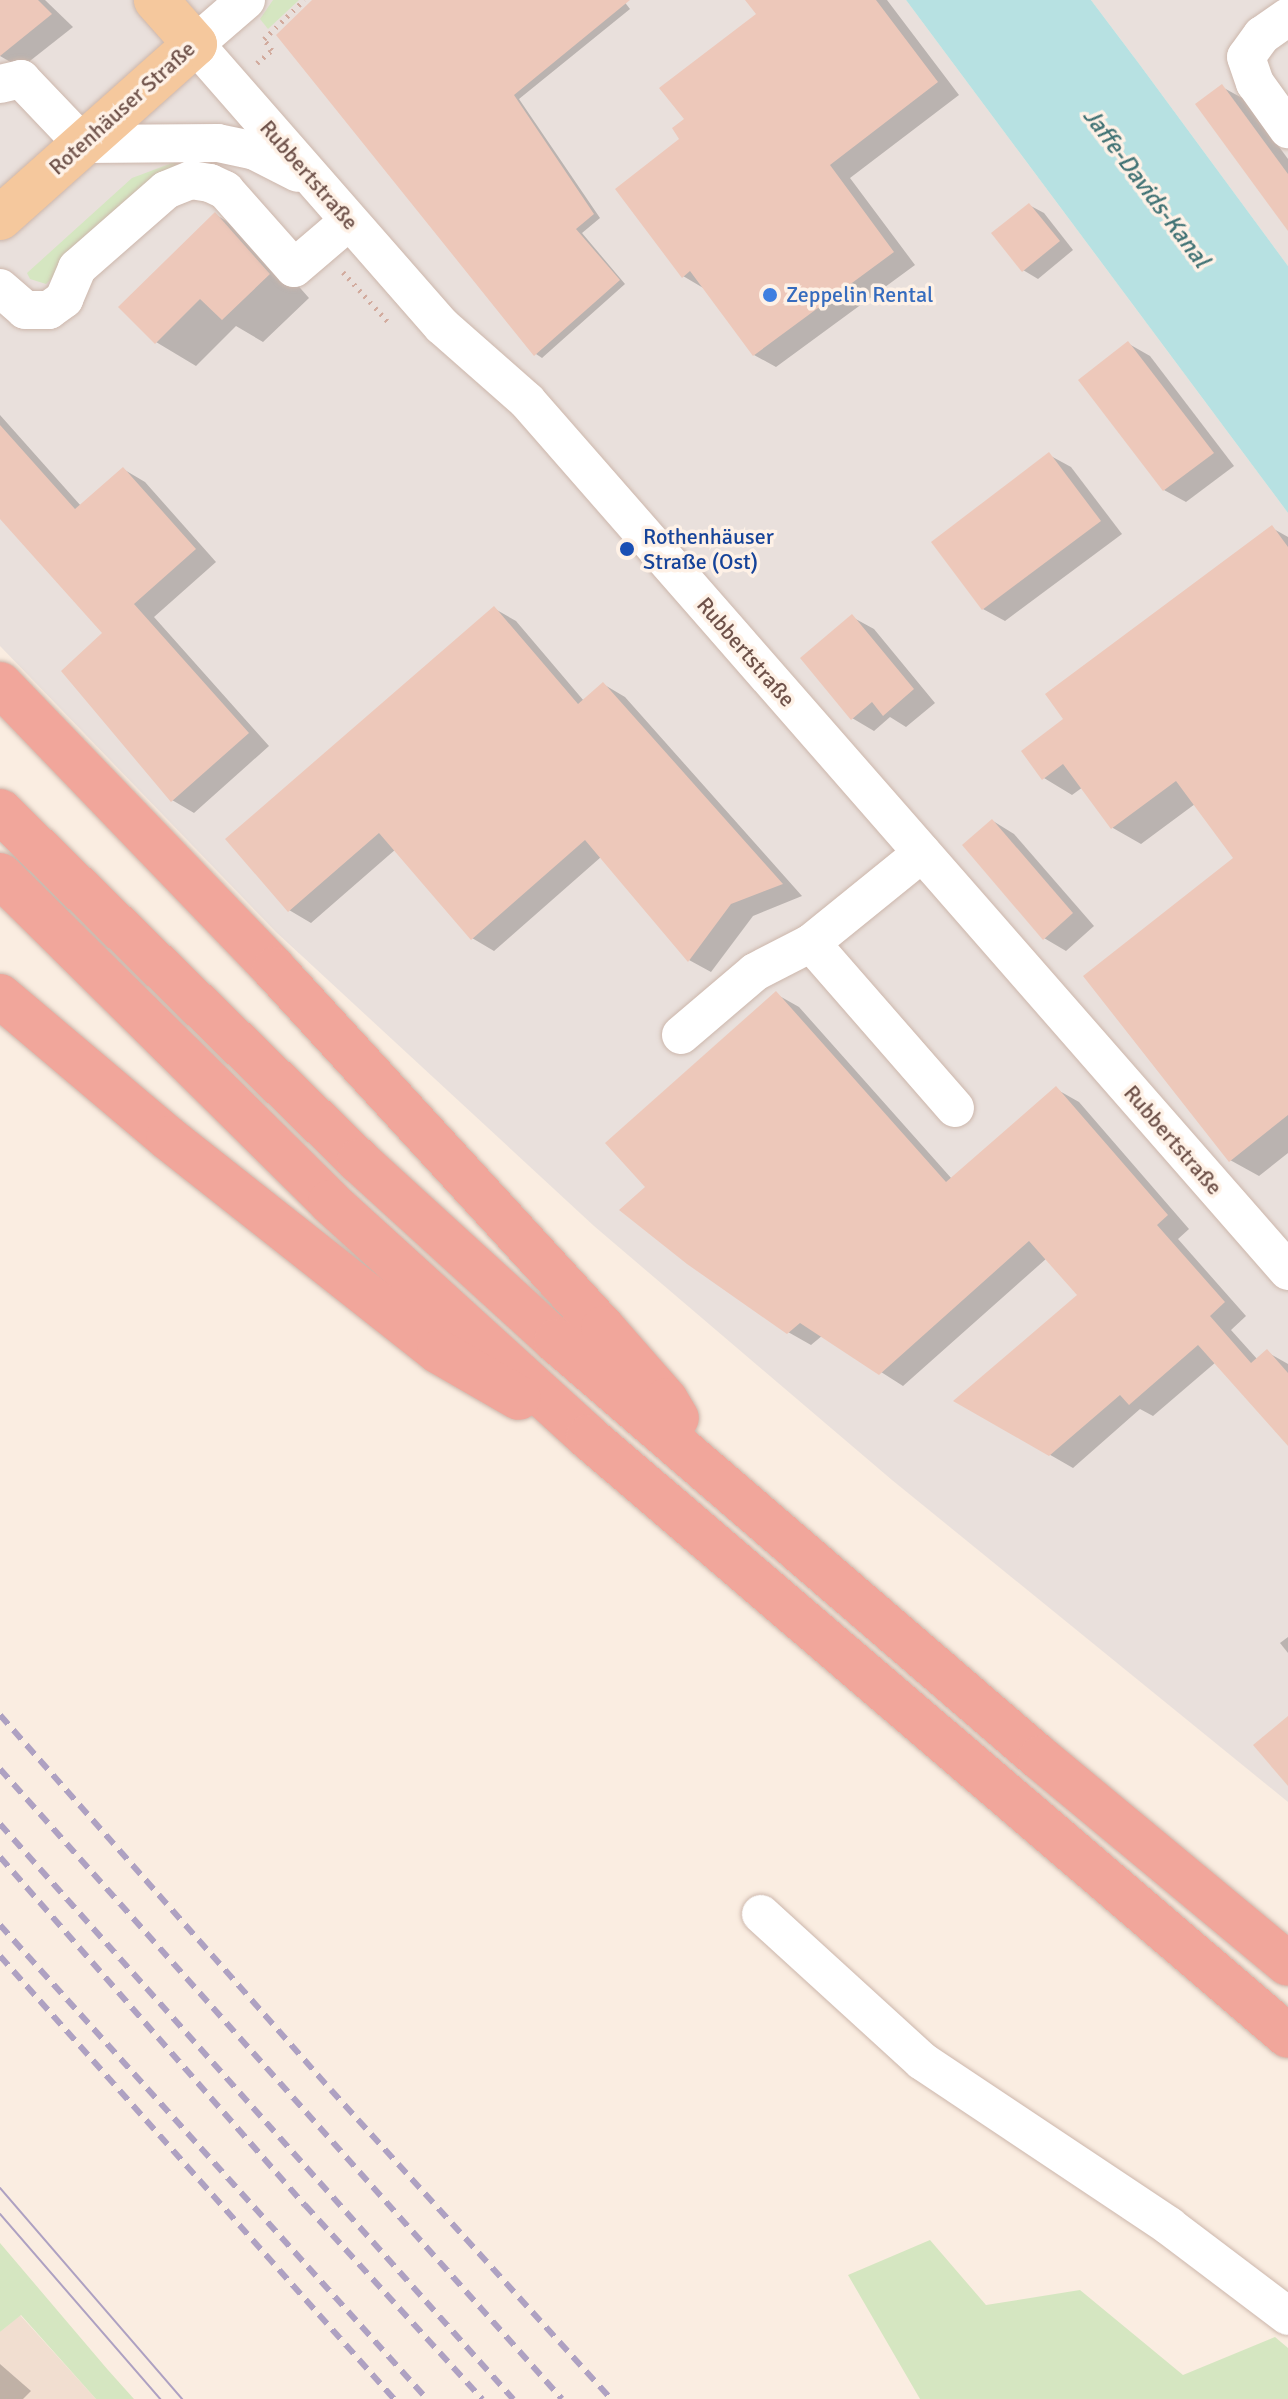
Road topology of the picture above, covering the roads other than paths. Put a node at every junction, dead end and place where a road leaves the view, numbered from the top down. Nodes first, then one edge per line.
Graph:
1 (156, 0) edge
2 (246, 0) edge
3 (1288, 17) edge
4 (195, 44) junction
5 (0, 84) edge
6 (1288, 129) edge
7 (83, 144) junction
8 (315, 182) junction
9 (0, 218) edge
10 (349, 221) junction
11 (0, 288) edge
12 (0, 684) edge
13 (0, 811) edge
14 (922, 853) junction
15 (0, 875) edge
16 (811, 943) junction
17 (0, 996) edge
18 (681, 1035) dead end
19 (955, 1108) dead end
20 (1288, 1271) edge
21 (588, 1437) junction
22 (708, 1467) junction
23 (761, 1914) dead end
24 (1288, 1964) edge
25 (1288, 2036) edge
26 (1288, 2316) edge

1 - 4 main road
2 - 4 street, Rotenhäuser Straße
3 - 6 street
4 - 7 main road, Rotenhäuser Straße
4 - 8 street, Rubbertstraße
5 - 7 street
7 - 8 street
7 - 9 main road, Rotenhäuser Straße
8 - 10 street, Rubbertstraße
10 - 11 street
10 - 14 street, Rubbertstraße
12 - 22 highway
13 - 22 highway
14 - 16 street
14 - 20 street, Rubbertstraße
15 - 21 highway
16 - 18 street
16 - 19 street
17 - 21 highway
21 - 25 highway
22 - 24 highway
23 - 26 street

